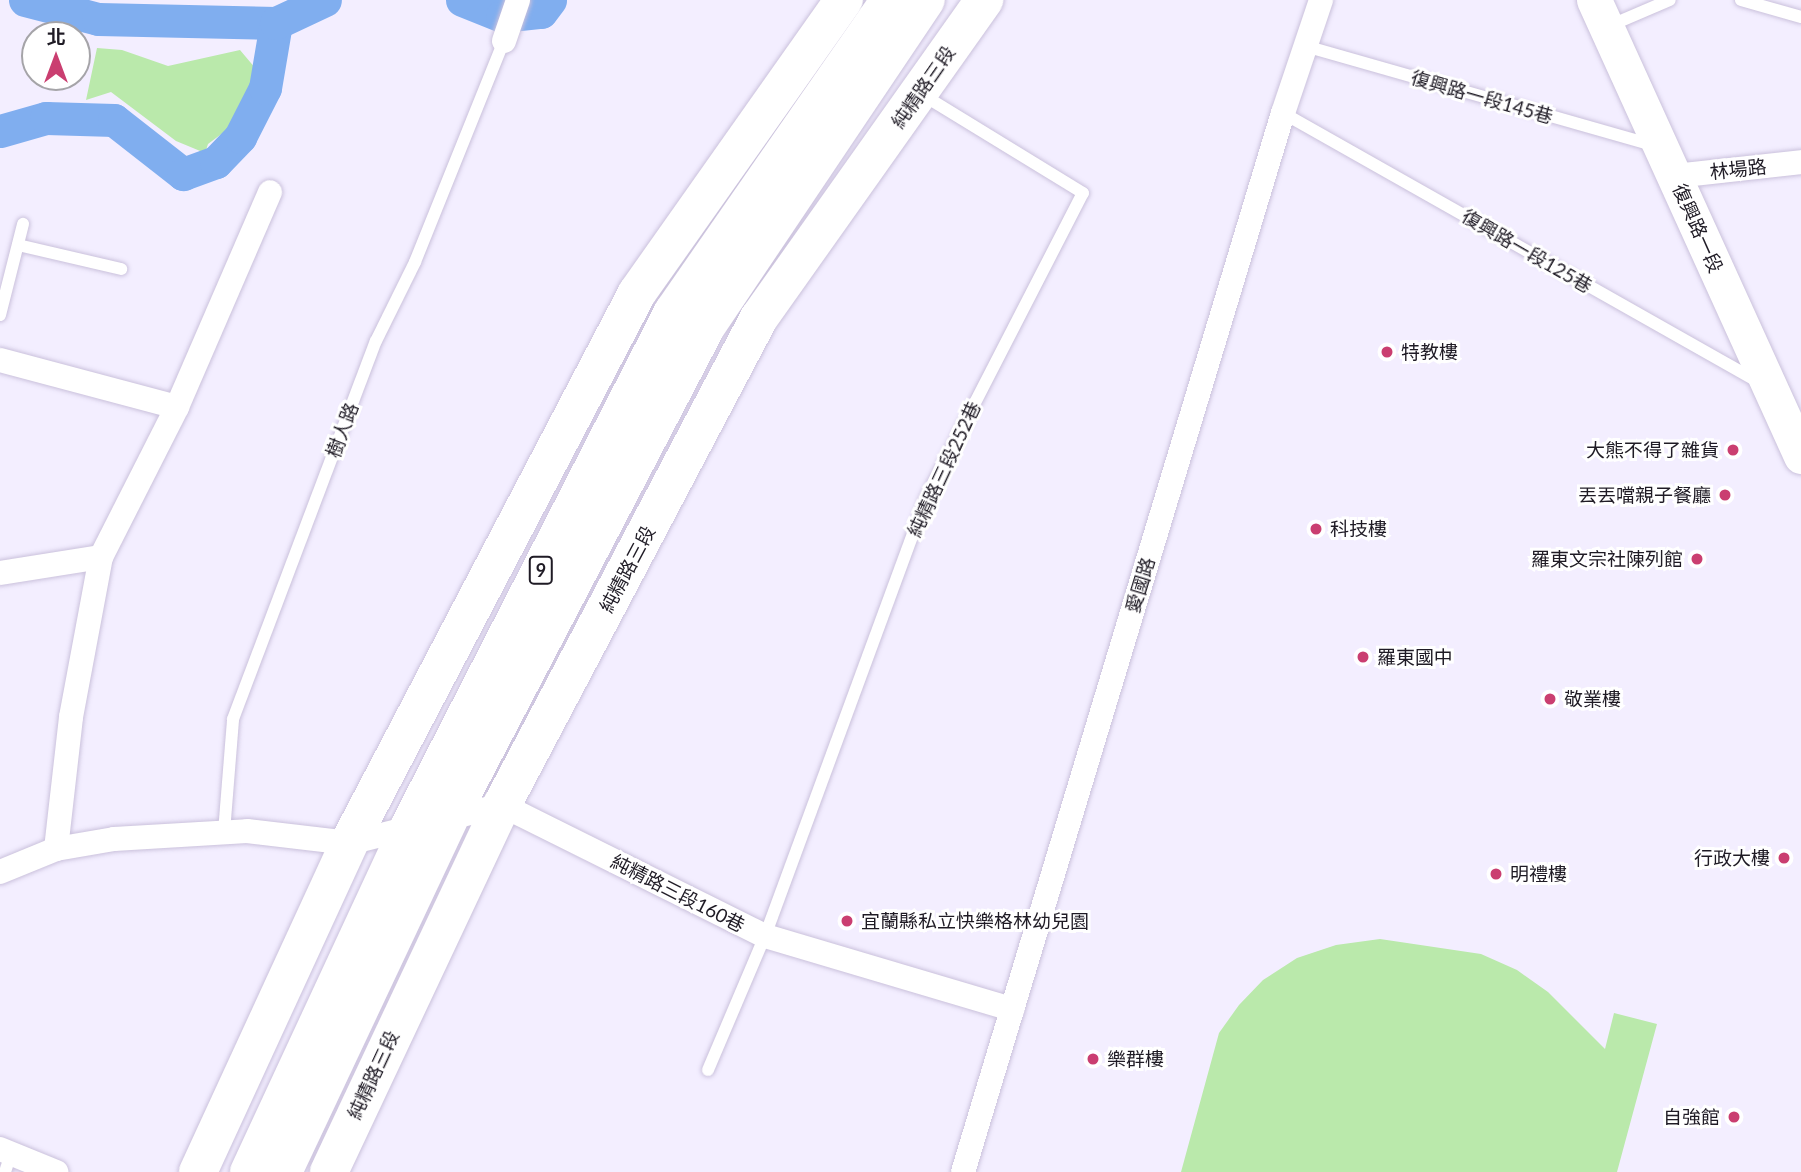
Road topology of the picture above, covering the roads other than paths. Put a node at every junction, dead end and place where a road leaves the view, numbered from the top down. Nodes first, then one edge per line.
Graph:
1 (518, 0) edge
2 (844, 0) edge
3 (890, 0) edge
4 (926, 0) edge
5 (984, 0) edge
6 (1321, 0) edge
7 (1670, 0) edge
8 (1741, 0) edge
9 (1600, 14) edge
10 (1801, 17) edge
11 (504, 41) joint
12 (1306, 46) junction
13 (920, 93) junction
14 (1283, 113) junction
15 (1667, 162) junction
16 (1801, 162) edge
17 (270, 192) dead end
18 (23, 224) dead end
19 (18, 245) junction
20 (121, 269) dead end
21 (0, 315) edge
22 (0, 360) edge
23 (1772, 390) junction
24 (177, 407) junction
25 (1801, 456) edge
26 (101, 556) junction
27 (0, 573) edge
28 (502, 805) junction
29 (449, 819) junction
30 (408, 829) junction
31 (224, 832) junction
32 (349, 843) junction
33 (56, 849) junction
34 (0, 872) edge
35 (765, 936) junction
36 (1012, 1009) junction
37 (708, 1070) dead end
38 (5, 1158) edge
39 (56, 1172) edge
40 (198, 1172) edge
41 (248, 1172) edge
42 (283, 1172) edge
43 (329, 1172) edge
44 (963, 1172) edge

1 - 11 street
2 - 32 main road
3 - 30 main road, 9
4 - 29 main road, 純精路三段 / 9
5 - 13 main road, 純精路三段
6 - 12 street, 愛國路
7 - 9 lane
8 - 10 lane
9 - 15 main road, 復興路一段
11 - 31 lane, 樹人路
12 - 14 street, 愛國路
12 - 15 lane, 復興路一段145巷
13 - 28 main road, 純精路三段
13 - 35 lane, 純精路三段252巷
14 - 23 lane, 復興路一段125巷
14 - 36 street, 愛國路
15 - 16 street, 林場路
15 - 23 main road, 復興路一段
17 - 24 street
18 - 19 lane
19 - 20 lane
19 - 21 lane
22 - 24 street
23 - 25 main road, 復興路一段
24 - 26 street
26 - 27 street
26 - 33 street
28 - 29 street
28 - 35 street, 純精路三段160巷
28 - 43 main road, 純精路三段
29 - 30 street
29 - 42 main road, 純精路三段 / 9
30 - 32 street
30 - 41 main road, 9
31 - 32 street
31 - 33 street
32 - 40 main road
33 - 34 street
35 - 36 street, 純精路三段160巷
35 - 37 lane
36 - 44 street, 愛國路
38 - 39 street

